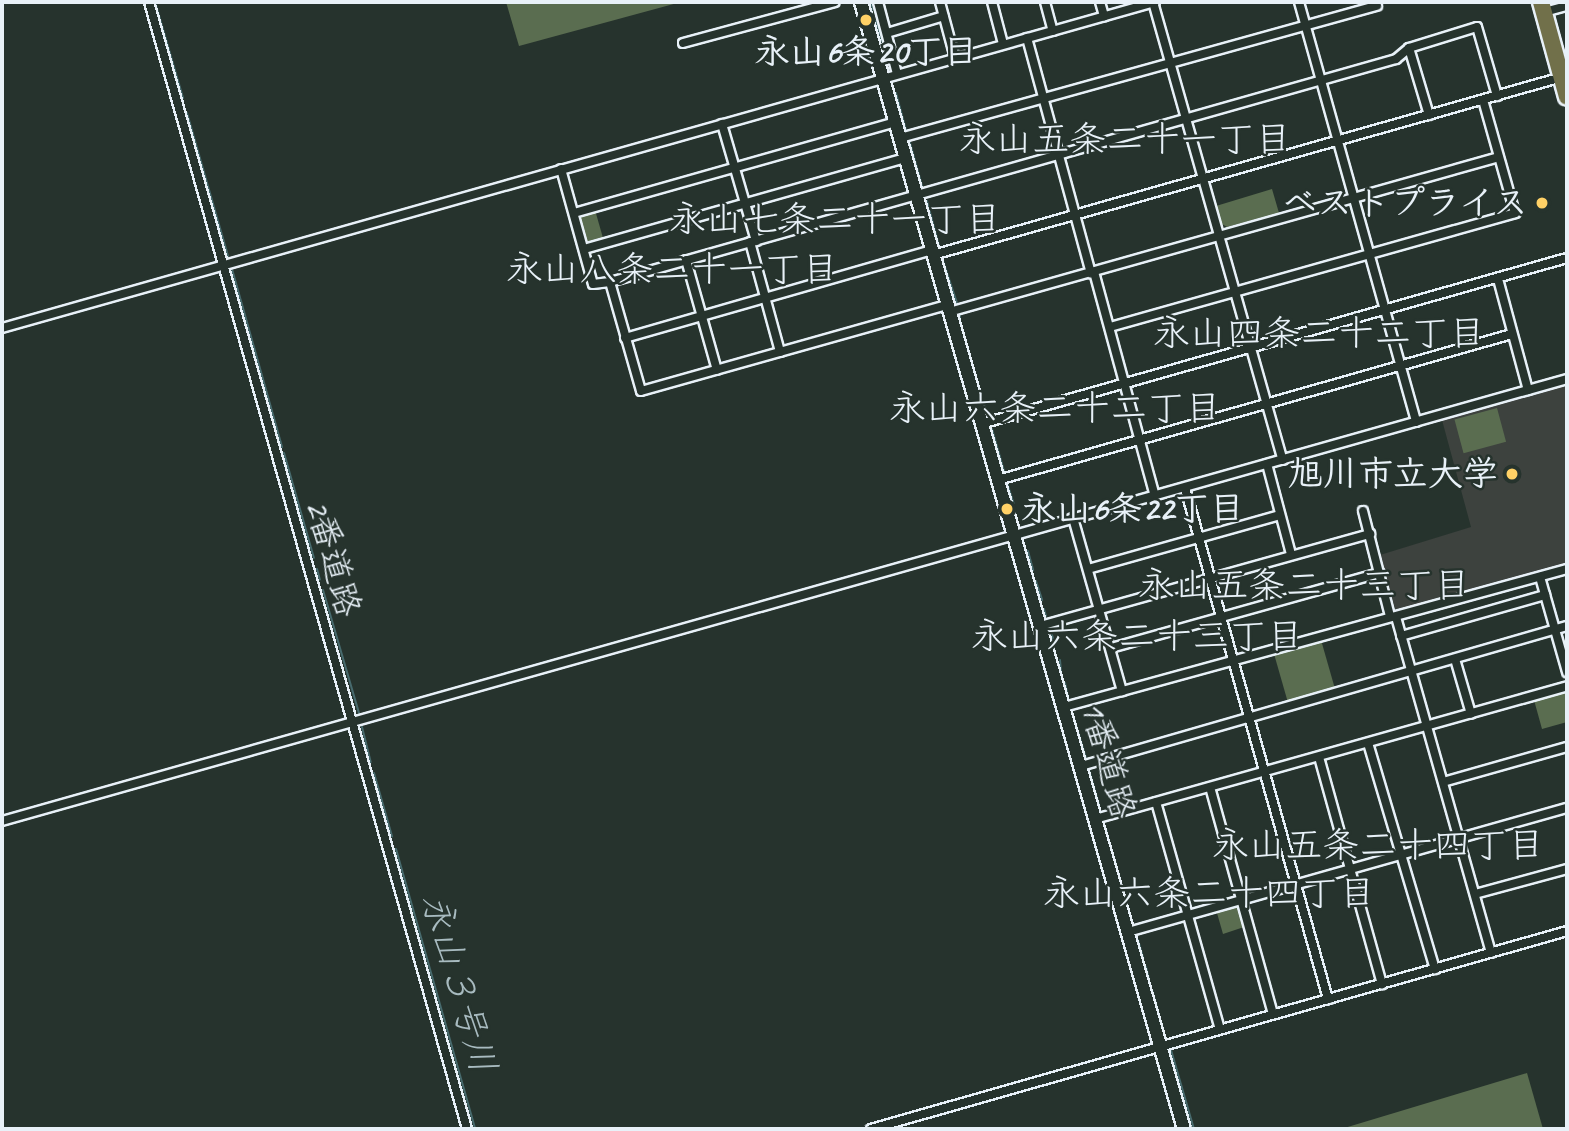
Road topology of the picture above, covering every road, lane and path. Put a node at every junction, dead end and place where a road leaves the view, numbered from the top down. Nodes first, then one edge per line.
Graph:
1 (149, 2) edge
2 (795, 2) edge
3 (835, 2) edge
4 (861, 2) edge
5 (878, 2) edge
6 (940, 2) edge
7 (992, 2) edge
8 (1045, 2) edge
9 (1100, 2) edge
10 (1154, 2) edge
11 (1298, 2) edge
12 (1377, 6) dead end
13 (1567, 6) edge
14 (1542, 7) edge
15 (798, 12) junction
16 (944, 16) junction
17 (1104, 16) junction
18 (1305, 25) junction
19 (1053, 31) junction
20 (887, 33) junction
21 (1027, 38) junction
22 (683, 44) dead end
23 (1003, 44) junction
24 (1409, 48) junction
25 (955, 58) junction
26 (1170, 62) junction
27 (897, 74) junction
28 (1562, 77) junction
29 (883, 78) junction
30 (1320, 81) junction
31 (1497, 96) junction
32 (1567, 97) edge
33 (1043, 99) junction
34 (1483, 100) junction
35 (1429, 115) junction
36 (1186, 119) junction
37 (895, 122) junction
38 (722, 124) junction
39 (900, 138) junction
40 (1337, 141) junction
41 (1059, 155) junction
42 (1499, 157) junction
43 (905, 158) junction
44 (734, 167) junction
45 (561, 169) junction
46 (1203, 179) junction
47 (915, 195) junction
48 (1354, 198) junction
49 (745, 203) junction
50 (574, 213) junction
51 (1076, 215) junction
52 (1220, 236) junction
53 (753, 241) junction
54 (584, 249) junction
55 (932, 252) junction
56 (1369, 253) junction
57 (1567, 258) edge
58 (686, 260) junction
59 (223, 265) junction
60 (1093, 272) junction
61 (1498, 279) junction
62 (610, 282) junction
63 (1235, 291) junction
64 (766, 298) junction
65 (948, 308) junction
66 (1385, 311) junction
67 (702, 316) junction
68 (1110, 327) junction
69 (2, 328) edge
70 (1513, 334) junction
71 (625, 338) junction
72 (1251, 348) junction
73 (780, 352) junction
74 (1401, 366) junction
75 (717, 370) junction
76 (1567, 379) edge
77 (1124, 385) junction
78 (1528, 390) junction
79 (1267, 404) junction
80 (1416, 422) junction
81 (981, 424) junction
82 (1139, 440) junction
83 (1283, 460) junction
84 (1267, 464) junction
85 (998, 480) junction
86 (1185, 488) junction
87 (1155, 496) junction
88 (1363, 511) dead end
89 (1280, 515) junction
90 (1073, 518) junction
91 (1370, 534) junction
92 (1014, 536) junction
93 (1199, 538) junction
94 (1291, 554) junction
95 (1088, 569) junction
96 (1567, 569) edge
97 (1380, 573) junction
98 (1540, 577) junction
99 (1210, 578) junction
100 (1545, 595) junction
101 (1099, 609) junction
102 (1393, 616) junction
103 (1222, 618) junction
104 (1041, 626) junction
105 (1567, 626) edge
106 (1555, 629) junction
107 (1401, 636) junction
108 (1111, 648) junction
109 (1455, 659) junction
110 (1234, 660) junction
111 (1411, 671) junction
112 (1567, 672) edge
113 (1567, 686) edge
114 (1122, 691) junction
115 (1064, 707) junction
116 (1471, 713) junction
117 (1250, 718) junction
118 (352, 721) junction
119 (1427, 726) junction
120 (1368, 743) junction
121 (1567, 747) edge
122 (1319, 757) junction
123 (1081, 766) junction
124 (1265, 772) junction
125 (1443, 782) junction
126 (1210, 787) junction
127 (1157, 802) junction
128 (1567, 808) edge
129 (1096, 820) junction
130 (2, 821) edge
131 (1459, 838) junction
132 (1402, 854) junction
133 (1350, 869) junction
134 (1567, 869) edge
135 (1296, 885) junction
136 (1475, 894) junction
137 (1241, 900) junction
138 (1188, 915) junction
139 (1567, 931) edge
140 (1128, 932) junction
141 (1491, 953) junction
142 (1434, 969) junction
143 (1382, 984) junction
144 (1328, 999) junction
145 (1273, 1014) junction
146 (1220, 1029) junction
147 (1160, 1046) junction
148 (467, 1129) edge
149 (871, 1129) edge
150 (1184, 1129) edge

1 - 59 street, 2番道路
2 - 15 street
3 - 15 street
4 - 29 street, 1番道路
5 - 20 street
6 - 16 street
7 - 23 street
8 - 19 street
9 - 17 street
10 - 17 street
10 - 26 street
11 - 18 street
12 - 18 street
13 - 14 street
14 - 28 highway
15 - 22 street
16 - 20 street
16 - 25 street
17 - 19 street
18 - 26 street
18 - 30 street
19 - 21 street
20 - 27 street
21 - 23 street
21 - 33 street
23 - 25 street
24 - 30 street
24 - 31 street
24 - 35 street
25 - 27 street
26 - 33 street
26 - 36 street
27 - 29 street
28 - 31 street
28 - 32 highway
29 - 37 street, 1番道路
29 - 38 street
30 - 36 street
30 - 40 street
31 - 34 street
33 - 39 street
33 - 41 street
34 - 35 street
34 - 42 street
35 - 40 street
36 - 41 street
36 - 46 street
37 - 39 street, 1番道路
37 - 44 street
38 - 44 street
38 - 45 street
39 - 43 street, 1番道路
40 - 46 street
40 - 48 street
41 - 47 street
41 - 51 street
42 - 48 street
42 - 56 street
43 - 47 street, 1番道路
43 - 49 street
44 - 49 street
44 - 50 street
45 - 50 street
45 - 59 street
46 - 51 street
46 - 52 street
47 - 53 street
47 - 55 street, 1番道路
48 - 52 street
48 - 56 street
49 - 53 street
49 - 54 street
50 - 54 street
51 - 55 street
51 - 60 street
52 - 60 street
52 - 63 street
53 - 58 street
53 - 64 street
54 - 62 street
55 - 64 street
55 - 65 street, 1番道路
56 - 63 street
56 - 66 street
57 - 61 street
58 - 62 street
58 - 67 street
59 - 69 street
59 - 118 street, 2番道路
60 - 65 street
60 - 68 street
61 - 66 street
61 - 70 street
62 - 71 street
63 - 68 street
63 - 72 street
64 - 67 street
64 - 73 street
65 - 73 street
65 - 81 street, 1番道路
66 - 72 street
66 - 74 street
67 - 71 street
67 - 75 street
68 - 77 street
70 - 74 street
70 - 78 street
71 - 75 street
72 - 77 street
72 - 79 street
73 - 75 street
74 - 79 street
74 - 80 street
76 - 78 street
77 - 81 street
77 - 82 street
78 - 80 street
79 - 82 street
79 - 83 street
80 - 83 street
81 - 85 street, 1番道路
82 - 85 street
82 - 87 street
83 - 84 street
84 - 86 street
84 - 89 street
85 - 92 street, 1番道路
86 - 87 street
86 - 93 street
87 - 90 street
88 - 91 street
89 - 93 street
89 - 94 street
90 - 92 street
90 - 95 street
91 - 94 street
91 - 97 street
92 - 104 street, 1番道路
92 - 118 street
93 - 95 street
93 - 99 street
94 - 99 street
95 - 101 street
96 - 98 street
97 - 102 street
97 - 103 street
98 - 100 street
98 - 102 street
99 - 101 street
99 - 103 street
100 - 106 street
100 - 107 street
101 - 104 street
101 - 108 street
102 - 107 street
102 - 110 street
103 - 108 street
103 - 110 street
104 - 115 street, 1番道路
105 - 106 street
106 - 109 street
106 - 112 street
107 - 111 street
108 - 114 street
109 - 111 street
109 - 116 street
110 - 114 street
110 - 117 street
111 - 117 street
111 - 119 street
113 - 116 street
114 - 115 street
115 - 123 street, 1番道路
116 - 119 street
117 - 123 street
117 - 124 street
118 - 130 street
118 - 148 street, 2番道路
119 - 120 street
119 - 125 street
120 - 122 street
120 - 132 street
121 - 125 street
122 - 124 street
122 - 133 street
123 - 129 street, 1番道路
124 - 126 street
124 - 135 street
125 - 131 street
126 - 127 street
126 - 137 street
127 - 129 street
127 - 138 street
128 - 131 street
129 - 140 street, 1番道路
131 - 132 street
131 - 136 street
132 - 133 street
132 - 142 street
133 - 135 street
133 - 143 street
134 - 136 street
135 - 137 street
135 - 144 street
136 - 141 street
137 - 138 street
137 - 145 street
138 - 140 street
138 - 146 street
139 - 141 street
140 - 147 street, 1番道路
141 - 142 street
142 - 143 street
143 - 144 street
144 - 145 street
145 - 146 street
146 - 147 street
147 - 149 street
147 - 150 street, 1番道路

